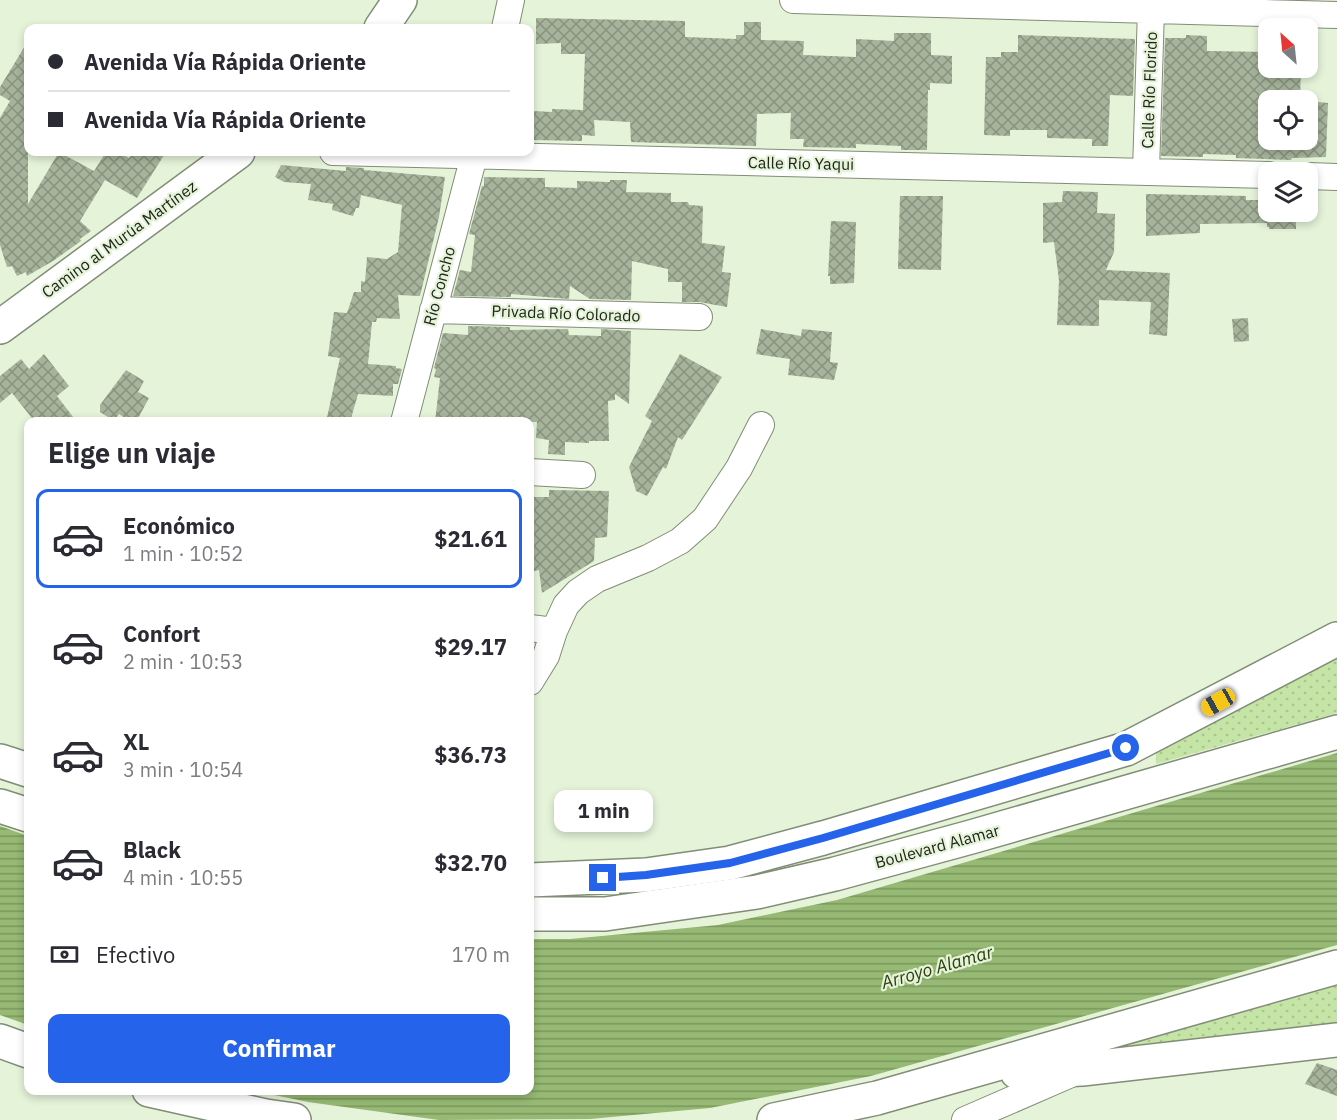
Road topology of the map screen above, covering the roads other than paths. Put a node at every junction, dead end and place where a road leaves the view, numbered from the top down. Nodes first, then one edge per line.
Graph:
1 (400, 0) edge
2 (512, 0) edge
3 (793, 0) edge
4 (1151, 9) junction
5 (1337, 15) edge
6 (384, 24) edge
7 (506, 24) edge
8 (534, 155) edge
9 (233, 156) edge
10 (474, 156) edge
11 (1146, 171) junction
12 (1258, 175) edge
13 (1318, 176) edge
14 (1337, 177) edge
15 (433, 310) junction
16 (699, 317) dead end
17 (0, 327) edge
18 (405, 417) edge
19 (761, 425) dead end
20 (534, 472) edge
21 (582, 475) dead end
22 (542, 630) edge
23 (1337, 639) edge
24 (534, 676) edge
25 (1337, 732) edge
26 (0, 761) edge
27 (24, 770) edge
28 (0, 806) edge
29 (24, 814) edge
30 (534, 880) edge
31 (534, 914) edge
32 (1337, 968) edge
33 (1337, 1040) edge
34 (0, 1041) edge
35 (24, 1050) edge
36 (1083, 1069) junction
37 (961, 1074) junction
38 (172, 1095) edge
39 (294, 1120) edge
40 (774, 1120) edge
41 (965, 1120) edge

1 - 6 main road
2 - 7 street
3 - 4 street
4 - 5 street
4 - 11 street, Calle Río Florido
8 - 11 street, Calle Río Yaqui
9 - 17 main road, Camino al Murúa Martínez
10 - 15 street, Río Concho
11 - 12 street, Calle Río Yaqui
13 - 14 street
15 - 16 street, Privada Río Colorado
15 - 18 street, Río Concho
19 - 22 street
20 - 21 street
22 - 24 street
23 - 30 main road
25 - 31 main road, Boulevard Alamar
26 - 27 main road
28 - 29 main road
32 - 37 main road
33 - 36 main road
34 - 35 main road
36 - 37 main road
36 - 41 street
37 - 40 main road
38 - 39 main road

